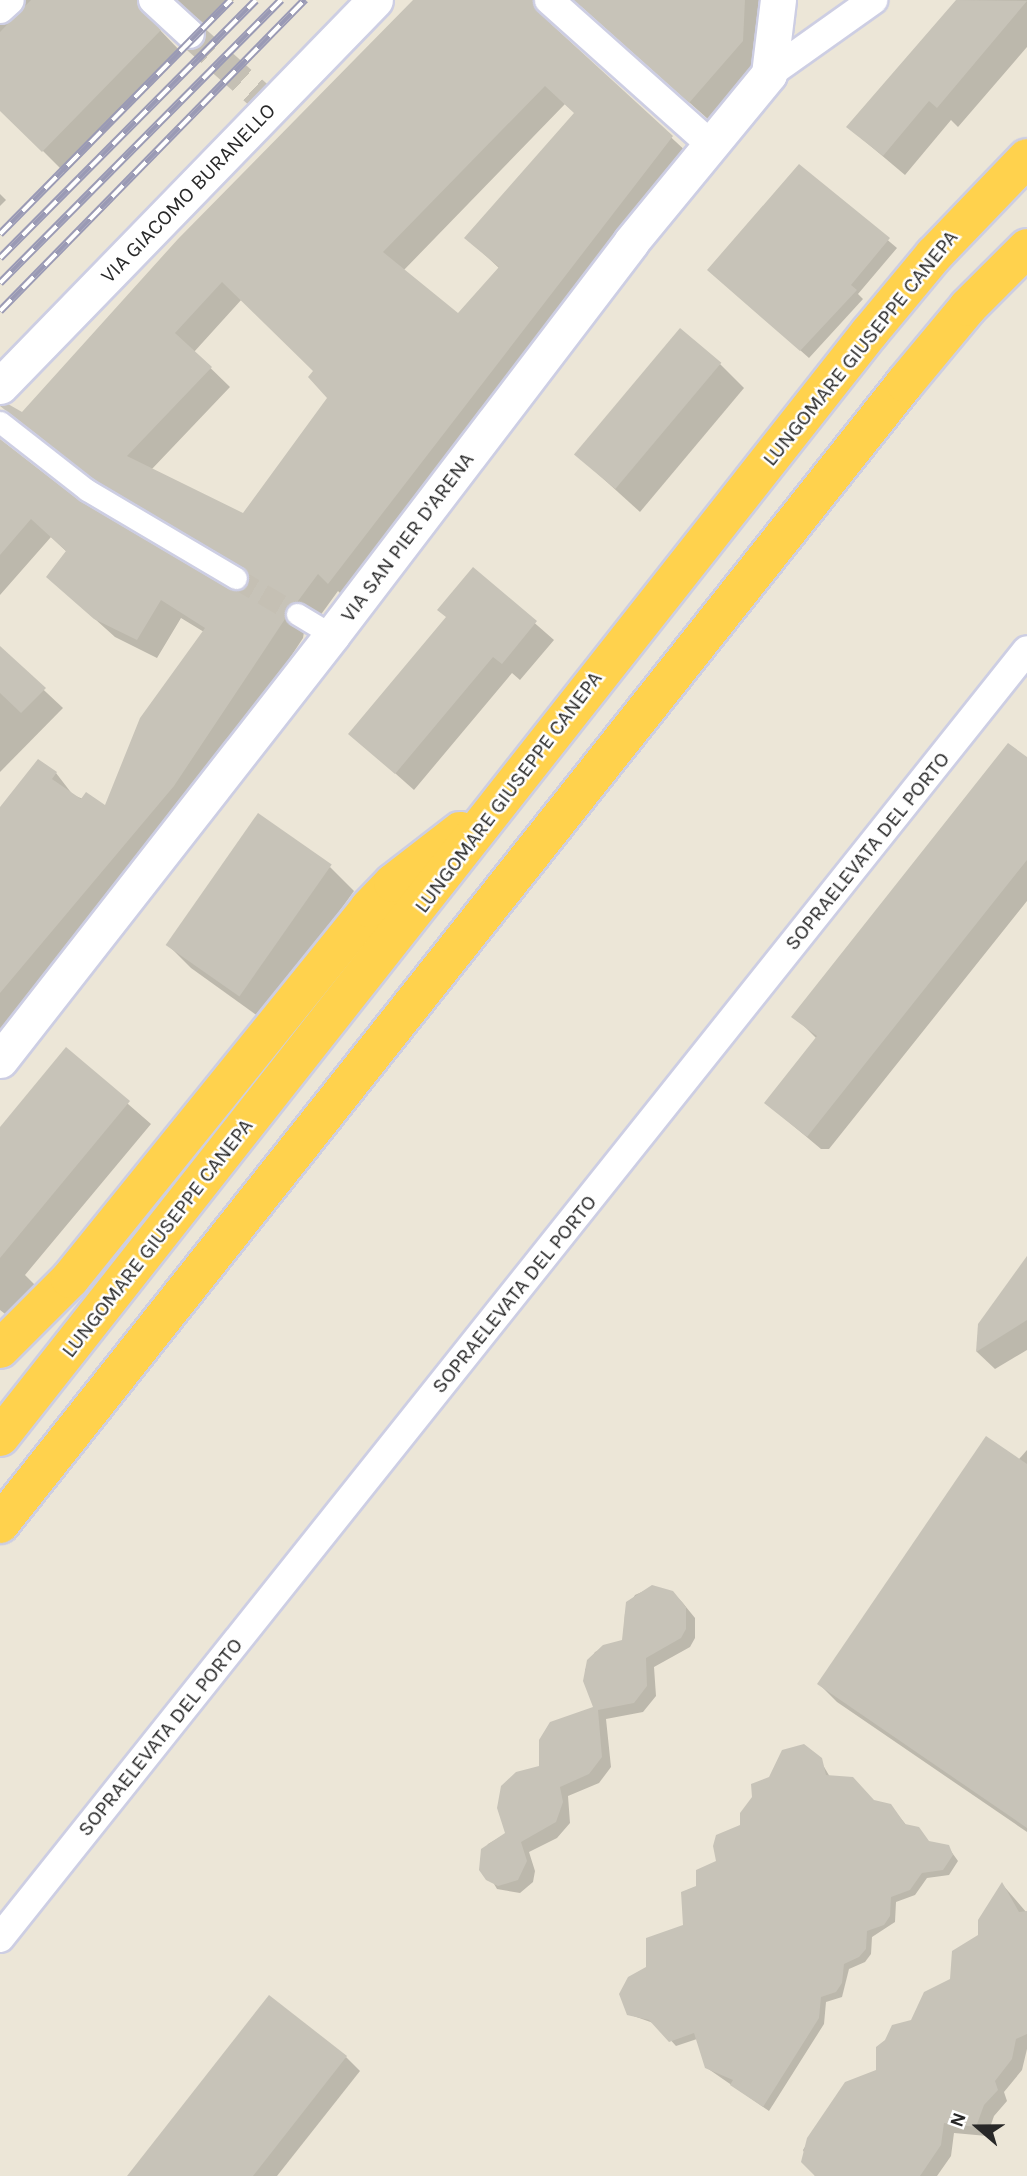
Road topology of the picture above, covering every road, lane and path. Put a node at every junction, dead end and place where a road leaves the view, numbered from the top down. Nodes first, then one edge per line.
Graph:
1 (10, 0) edge
2 (153, 0) edge
3 (375, 0) edge
4 (549, 0) edge
5 (778, 0) edge
6 (873, 0) edge
7 (0, 9) edge
8 (190, 34) tunnel mouth
9 (769, 74) junction
10 (710, 144) junction
11 (1027, 158) edge
12 (1027, 247) edge
13 (0, 386) edge
14 (0, 422) edge
15 (236, 578) tunnel mouth
16 (297, 614) tunnel mouth
17 (332, 635) junction
18 (1027, 650) edge
19 (495, 804) junction
20 (0, 1060) edge
21 (0, 1349) edge
22 (0, 1437) edge
23 (0, 1524) edge
24 (0, 1938) edge

1 - 7 street
2 - 8 street
3 - 13 street, VIA GIACOMO BURANELLO
4 - 10 street
5 - 9 street
6 - 9 street
9 - 10 street, VIA SAN PIER D'ARENA
10 - 17 street, VIA SAN PIER D'ARENA
11 - 19 highway, LUNGOMARE GIUSEPPE CANEPA
12 - 23 highway
14 - 15 street
16 - 17 street
17 - 20 street, VIA SAN PIER D'ARENA
18 - 24 street, SOPRAELEVATA DEL PORTO
19 - 21 highway
19 - 22 highway, LUNGOMARE GIUSEPPE CANEPA

